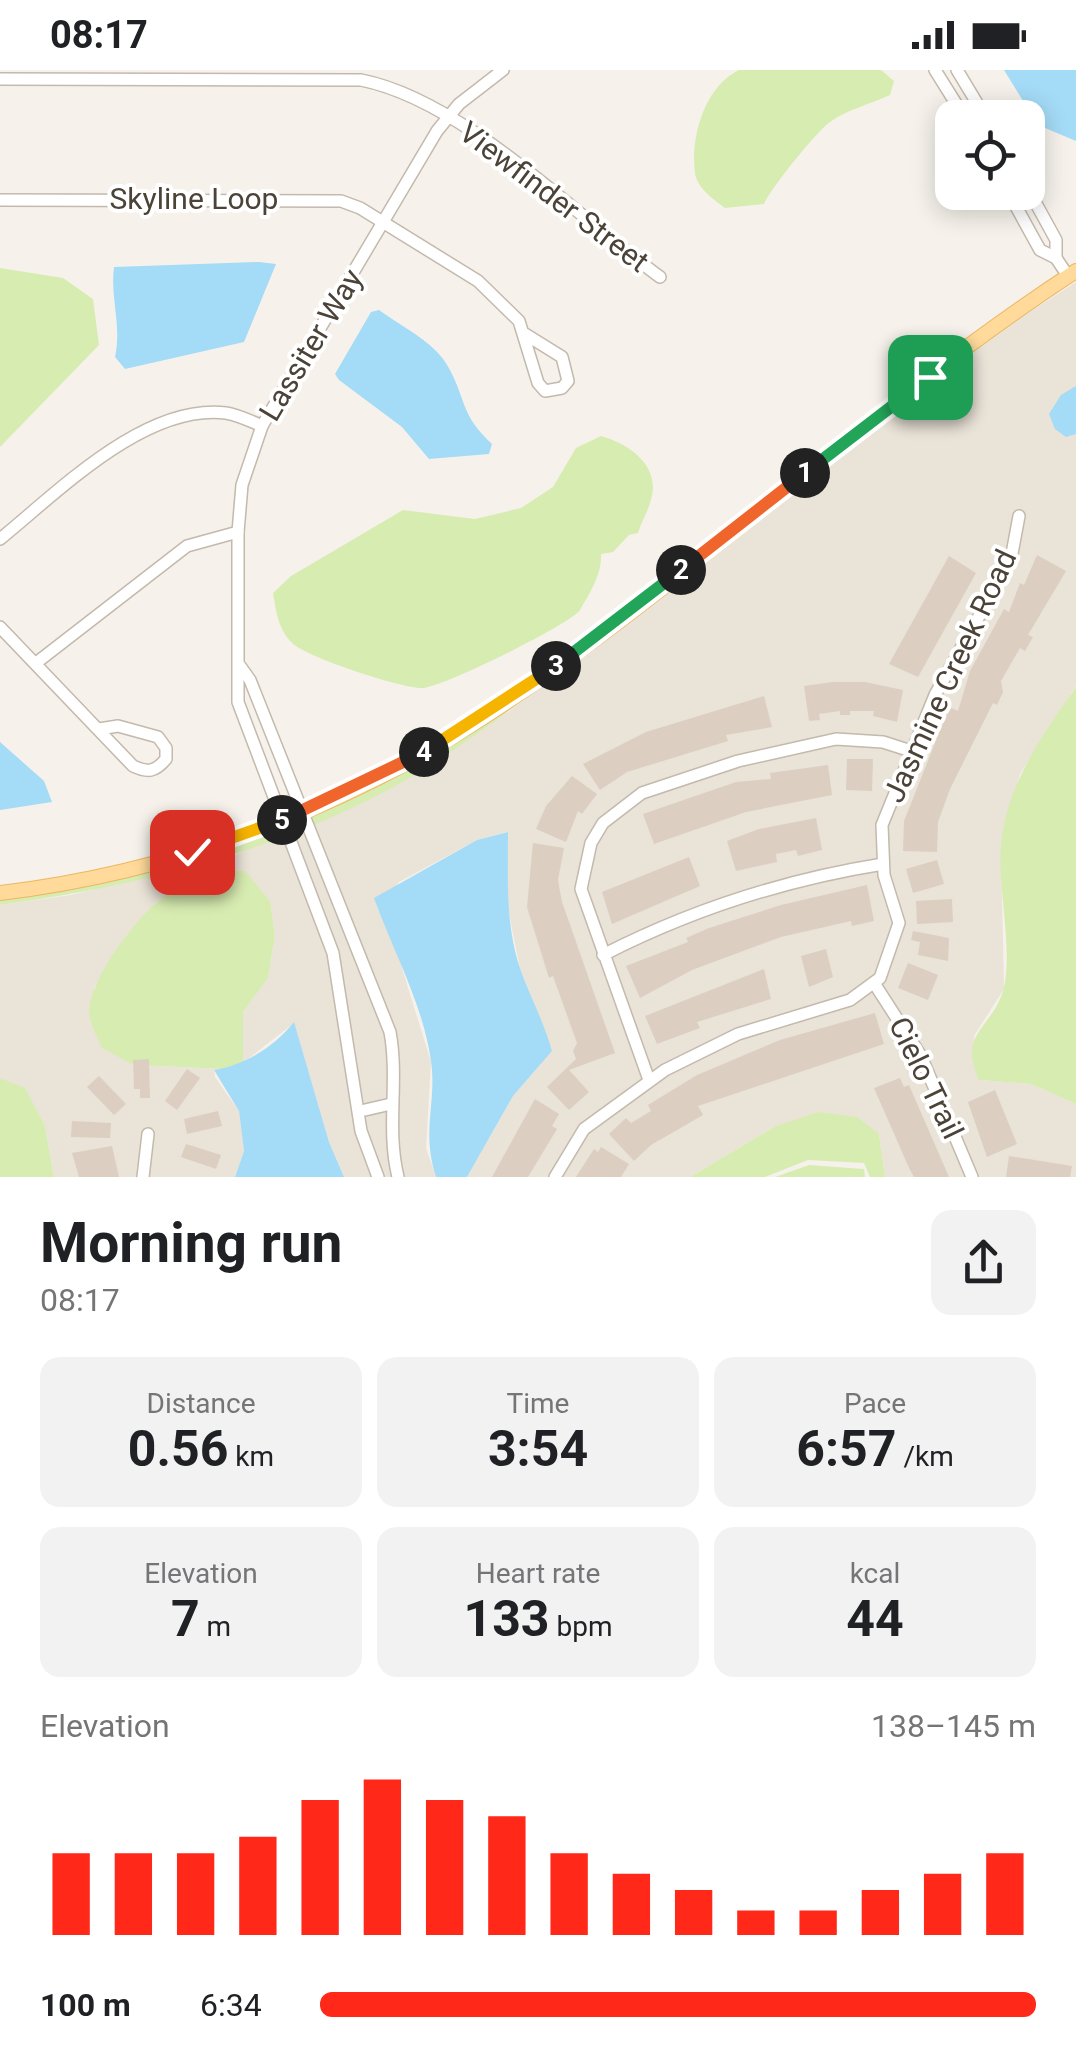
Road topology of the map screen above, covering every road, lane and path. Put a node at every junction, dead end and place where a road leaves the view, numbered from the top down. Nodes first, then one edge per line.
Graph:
1 (502, 70) edge
2 (935, 70) edge
3 (959, 72) edge
4 (0, 80) edge
5 (944, 83) junction
6 (954, 100) edge
7 (975, 100) edge
8 (448, 118) junction
9 (0, 200) edge
10 (1018, 210) edge
11 (1040, 210) edge
12 (383, 222) junction
13 (1056, 258) junction
14 (1072, 273) edge
15 (660, 277) dead end
16 (526, 334) junction
17 (262, 426) junction
18 (1020, 516) dead end
19 (238, 532) junction
20 (0, 539) edge
21 (0, 627) edge
22 (36, 663) junction
23 (240, 666) junction
24 (99, 729) junction
25 (911, 751) junction
26 (300, 813) junction
27 (283, 820) junction
28 (883, 864) junction
29 (0, 893) edge
30 (347, 928) junction
31 (328, 937) junction
32 (603, 955) junction
33 (874, 983) junction
34 (650, 1080) junction
35 (392, 1104) junction
36 (365, 1110) dead end
37 (148, 1134) dead end
38 (143, 1177) edge
39 (378, 1177) edge
40 (398, 1177) edge
41 (555, 1177) edge
42 (972, 1177) edge

1 - 8 street, Lassiter Way
2 - 5 street
3 - 5 street
3 - 7 street
4 - 8 street
5 - 6 street
8 - 12 street, Lassiter Way
8 - 15 street, Viewfinder Street
9 - 12 street, Skyline Loop
10 - 13 street
11 - 13 street
12 - 16 street, Skyline Loop
12 - 17 street, Lassiter Way
13 - 14 street
14 - 26 main road
16 - 16 street, Skyline Loop
17 - 19 street, Lassiter Way
17 - 20 street
18 - 25 street, Jasmine Creek Road
19 - 22 street
19 - 23 street, Lassiter Way
21 - 22 street
22 - 24 street
23 - 26 street, Lassiter Way
23 - 27 street, Lassiter Way
24 - 24 street
25 - 28 street, Jasmine Creek Road
25 - 32 street
26 - 27 main road
26 - 30 street, Lassiter Way
27 - 29 main road
27 - 31 street, Lassiter Way
28 - 32 street
28 - 33 street, Jasmine Creek Road
30 - 31 street
30 - 35 street, Lassiter Way
31 - 39 street, Lassiter Way
32 - 34 street
33 - 34 street
33 - 42 street, Cielo Trail
34 - 41 street
35 - 36 street
35 - 40 street, Lassiter Way
37 - 38 street

